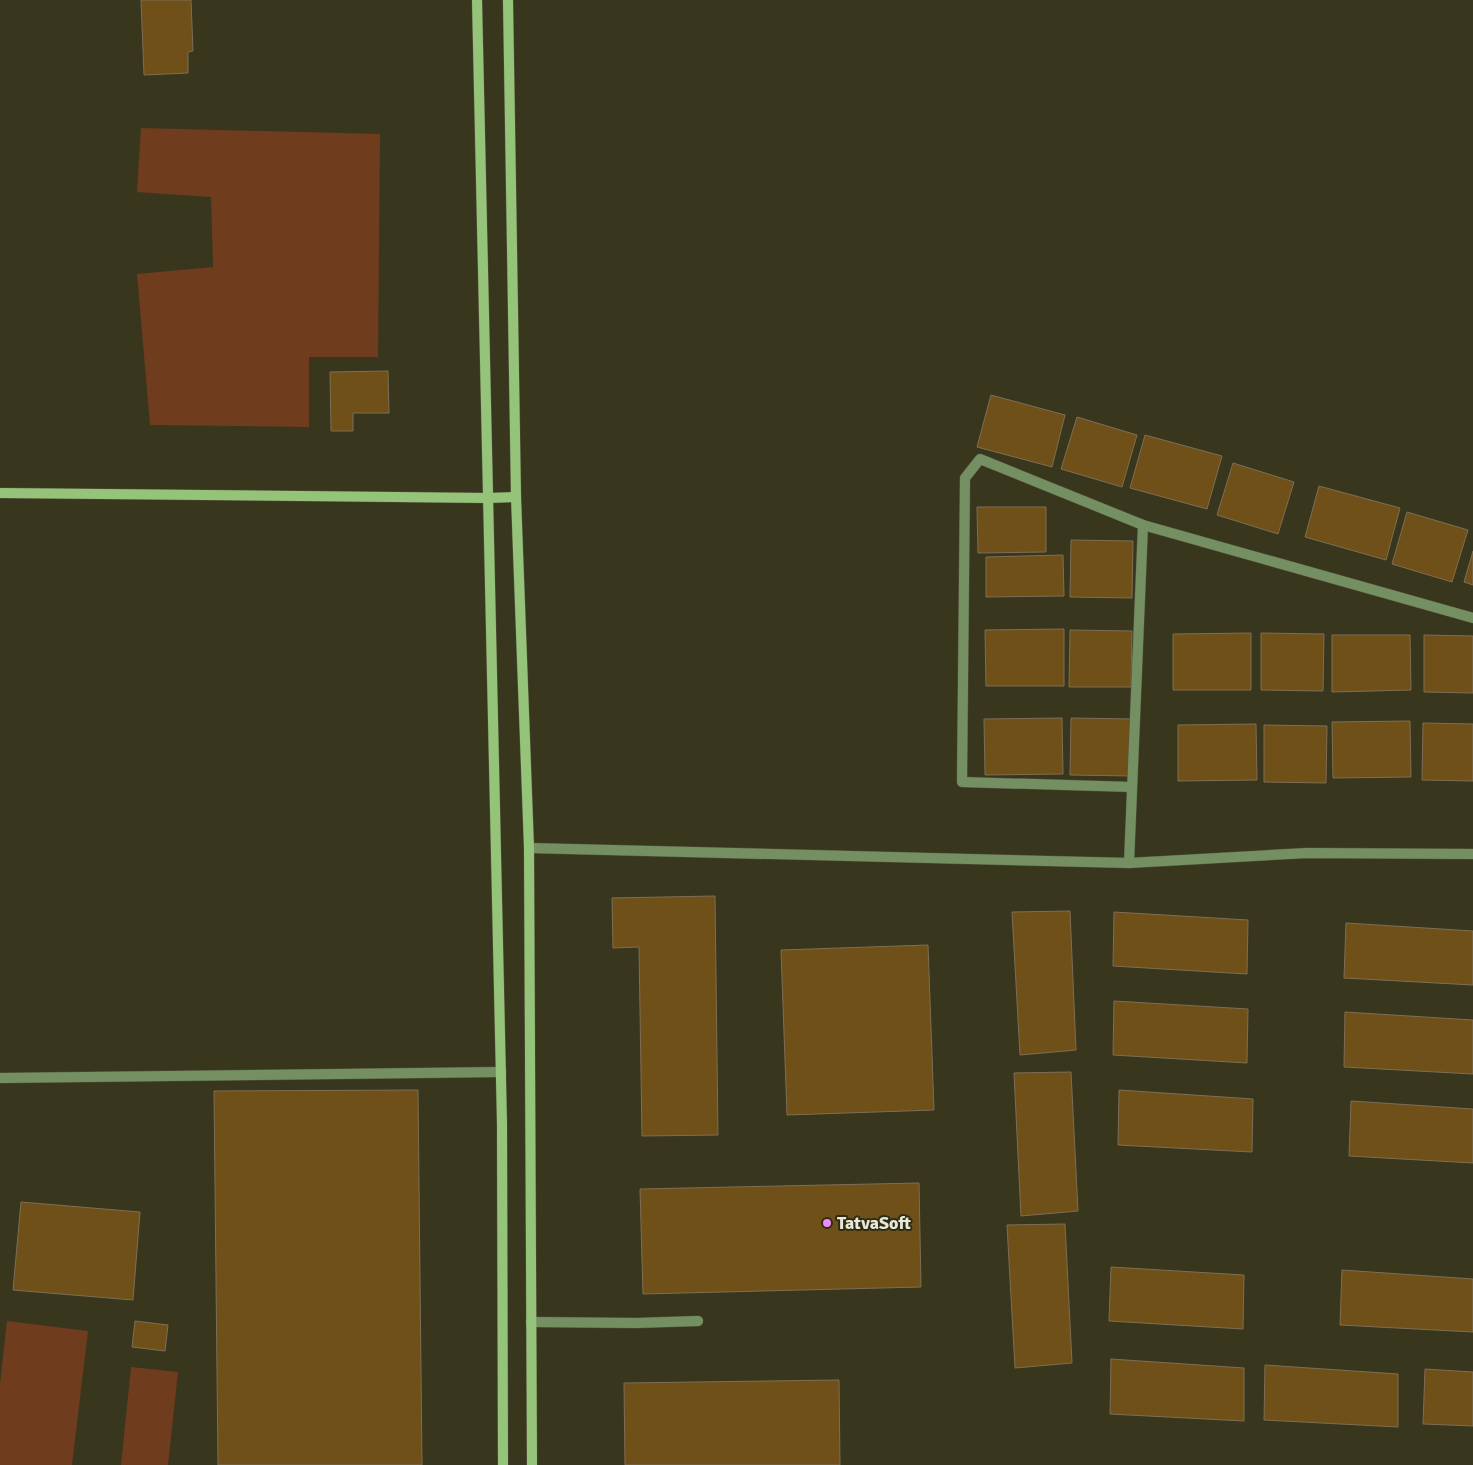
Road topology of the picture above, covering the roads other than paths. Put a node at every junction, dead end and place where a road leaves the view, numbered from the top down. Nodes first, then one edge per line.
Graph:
1 (477, 0) edge
2 (508, 0) edge
3 (0, 493) edge
4 (516, 497) junction
5 (488, 498) junction
6 (1143, 525) junction
7 (1473, 618) edge
8 (1132, 787) junction
9 (529, 848) junction
10 (1473, 854) edge
11 (1129, 864) junction
12 (501, 1072) junction
13 (0, 1078) edge
14 (698, 1321) dead end
15 (531, 1322) junction
16 (503, 1465) edge
17 (532, 1465) edge

1 - 5 main road
2 - 4 main road
3 - 5 main road
4 - 5 main road
4 - 9 main road
5 - 12 main road
6 - 7 street
6 - 8 street
6 - 8 street
8 - 11 street
9 - 11 street
9 - 15 main road
10 - 11 street
12 - 13 street
12 - 16 main road
14 - 15 street
15 - 17 main road

